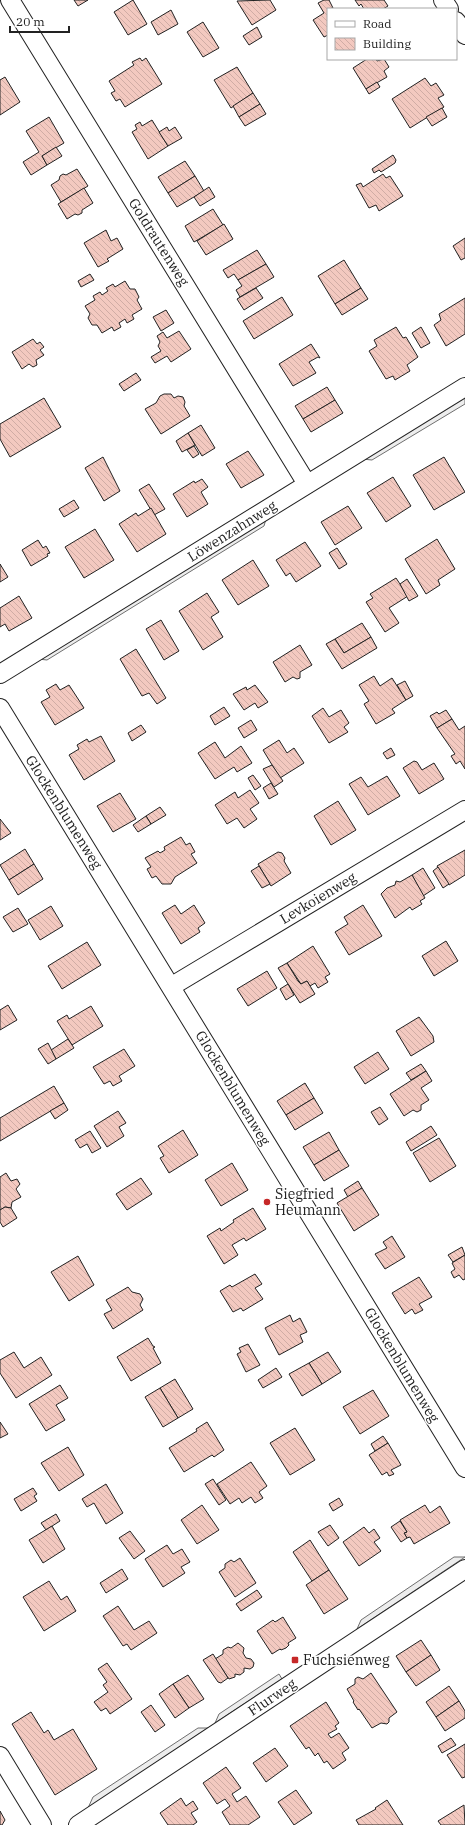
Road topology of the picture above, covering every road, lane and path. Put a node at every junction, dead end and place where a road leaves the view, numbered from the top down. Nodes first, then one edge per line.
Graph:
1 (10, 0) edge
2 (457, 23) edge
3 (465, 35) edge
4 (465, 387) edge
5 (307, 484) junction
6 (0, 674) edge
7 (0, 708) edge
8 (465, 810) edge
9 (172, 986) junction
10 (465, 1468) edge
11 (465, 1569) edge
12 (0, 1756) edge
13 (42, 1825) edge
14 (78, 1825) edge

1 - 5 street, Goldrautenweg
2 - 3 street
4 - 5 street, Löwenzahnweg
5 - 6 street, Löwenzahnweg
7 - 9 street, Glockenblumenweg
8 - 9 street, Levkoienweg
9 - 10 street, Glockenblumenweg
11 - 14 street, Flurweg
12 - 13 street

